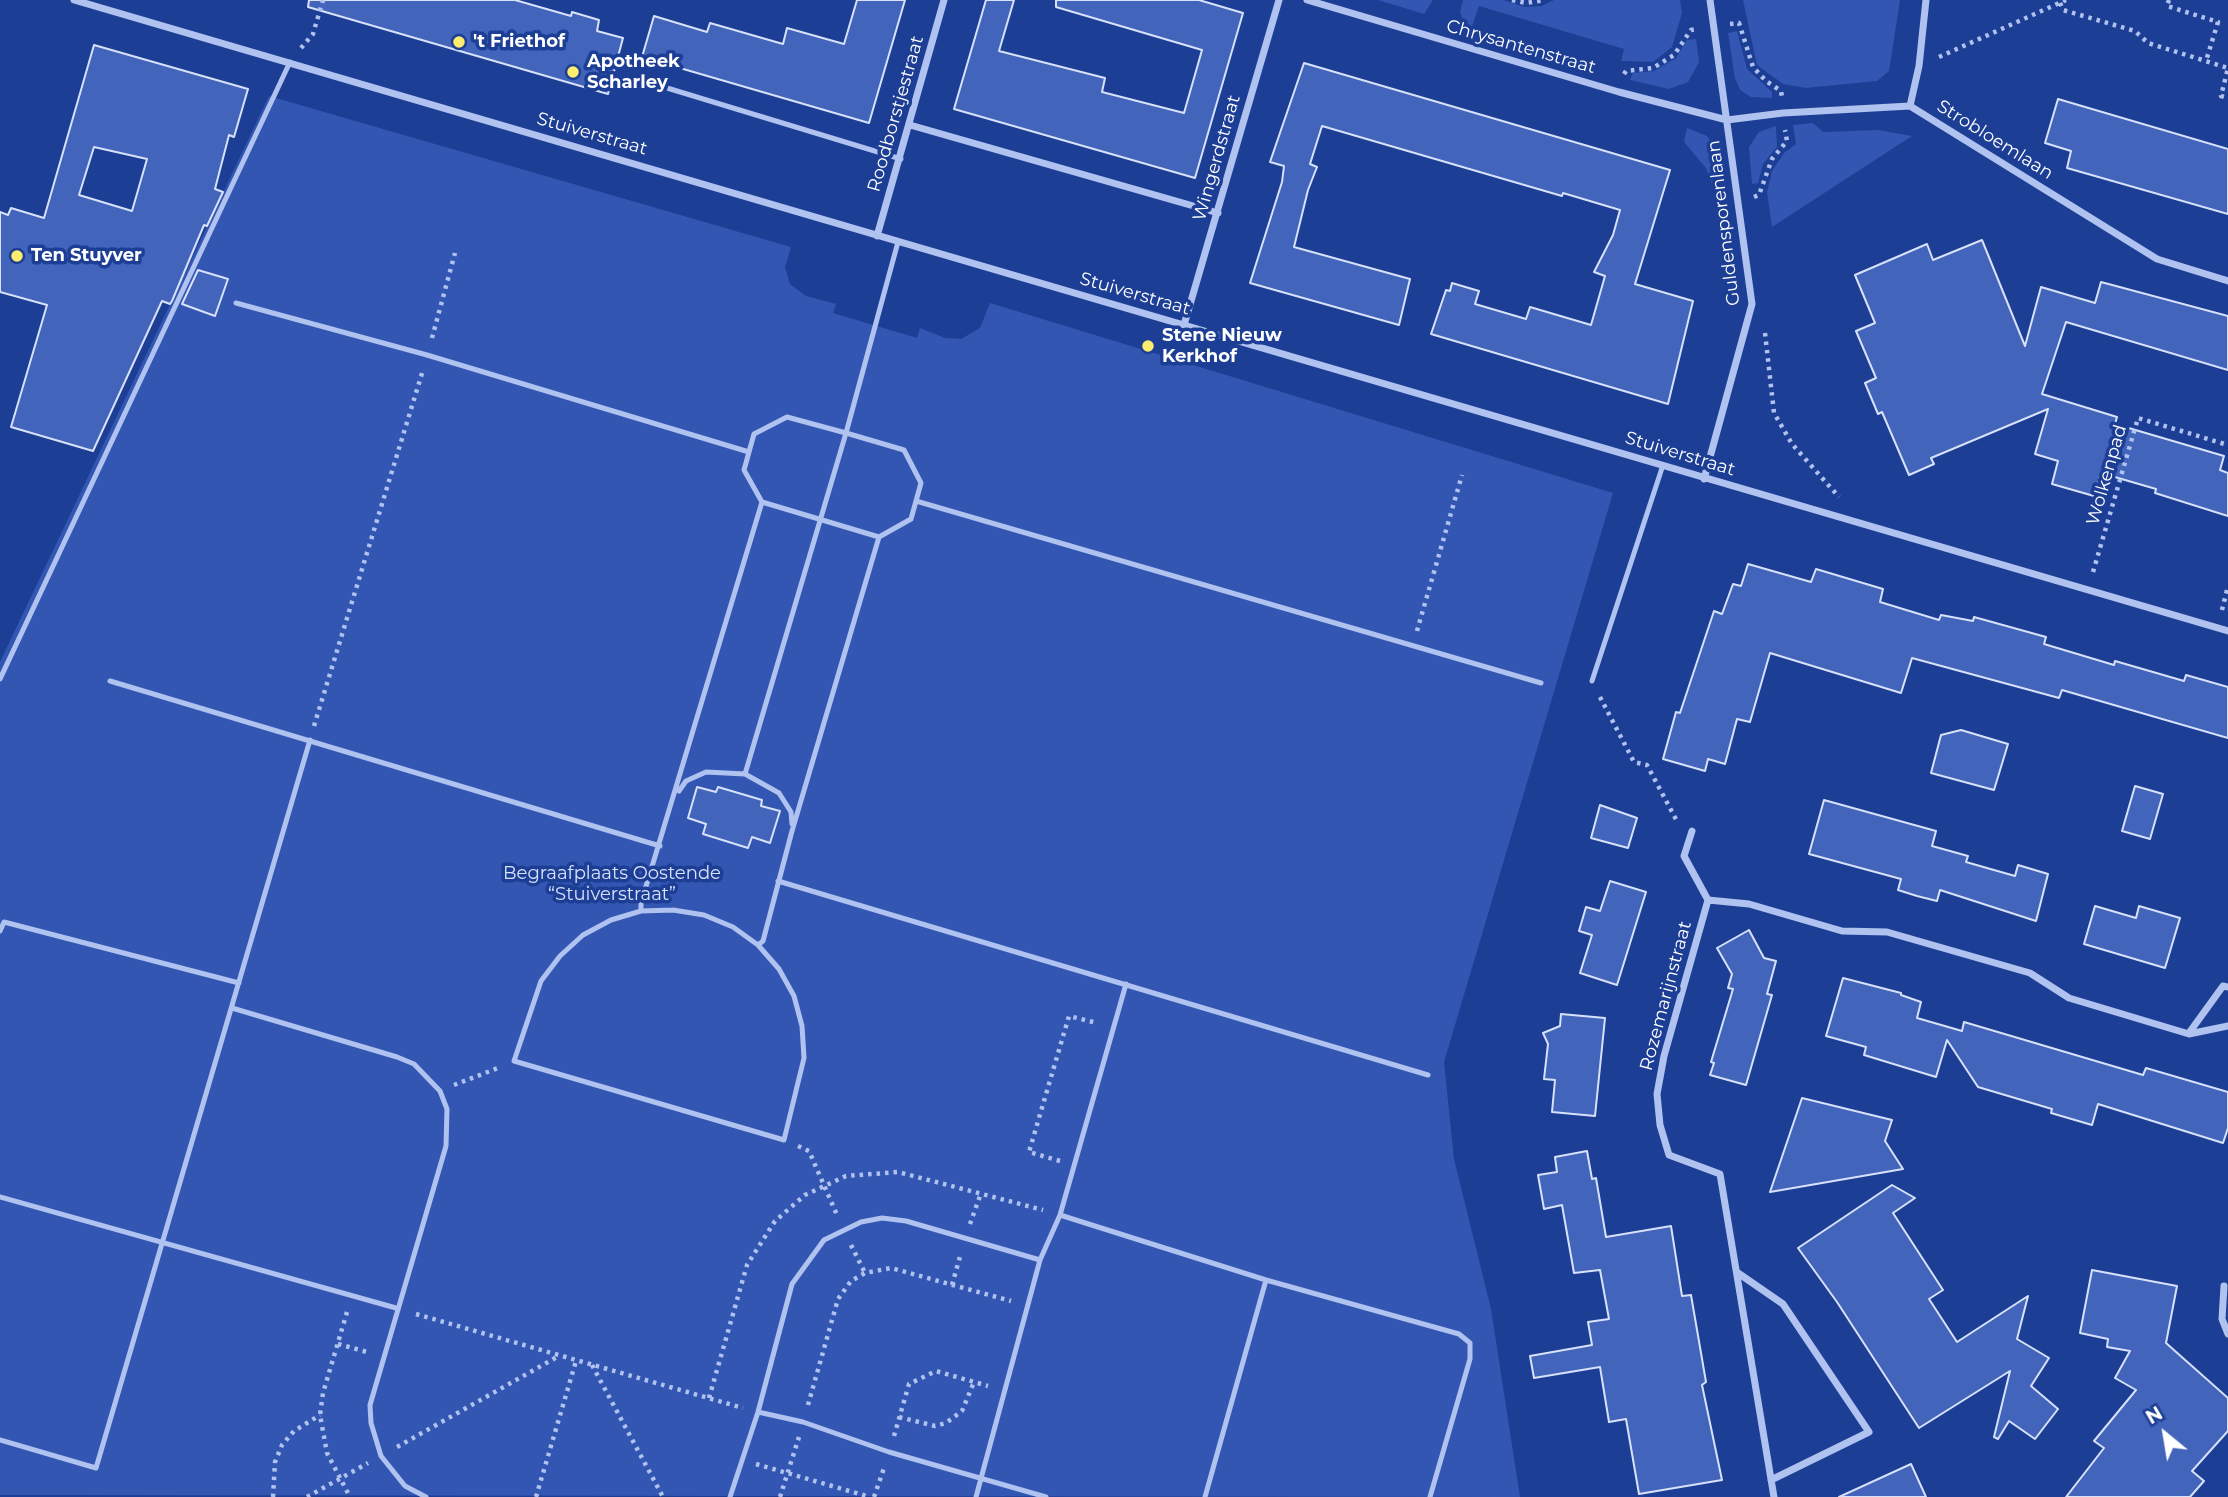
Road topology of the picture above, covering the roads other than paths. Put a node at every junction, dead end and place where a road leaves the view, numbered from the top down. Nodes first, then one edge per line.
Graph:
1 (74, 0) edge
2 (944, 0) edge
3 (1279, 0) edge
4 (1307, 0) edge
5 (1710, 0) edge
6 (1926, 0) edge
7 (290, 62) junction
8 (643, 81) dead end
9 (1910, 106) junction
10 (1727, 120) junction
11 (910, 125) junction
12 (901, 159) junction
13 (1218, 213) junction
14 (877, 236) junction
15 (898, 242) junction
16 (2228, 281) edge
17 (236, 303) dead end
18 (1184, 325) junction
19 (846, 433) junction
20 (749, 452) junction
21 (1663, 465) junction
22 (1704, 479) junction
23 (916, 501) junction
24 (762, 502) junction
25 (821, 520) junction
26 (878, 537) junction
27 (2228, 631) edge
28 (0, 679) edge
29 (110, 681) dead end
30 (1592, 681) road end
31 (1541, 683) dead end
32 (310, 740) junction
33 (745, 774) junction
34 (675, 797) junction
35 (792, 831) junction
36 (1692, 831) dead end
37 (660, 846) junction
38 (778, 880) junction
39 (1708, 900) junction
40 (641, 911) junction
41 (0, 931) edge
42 (758, 946) junction
43 (239, 983) junction
44 (1126, 984) junction
45 (2228, 987) edge
46 (232, 1008) junction
47 (2228, 1026) edge
48 (2189, 1034) junction
49 (1428, 1075) dead end
50 (0, 1197) edge
51 (1060, 1215) junction
52 (162, 1244) junction
53 (1040, 1260) junction
54 (1737, 1273) junction
55 (1266, 1280) junction
56 (2224, 1286) dead end
57 (396, 1308) junction
58 (2228, 1334) edge
59 (758, 1412) junction
60 (0, 1440) edge
61 (980, 1478) junction
62 (1771, 1480) junction
63 (426, 1497) edge
64 (730, 1497) edge
65 (976, 1497) edge
66 (1046, 1497) edge
67 (1205, 1497) edge
68 (1430, 1497) edge
69 (1774, 1497) edge

1 - 7 street, Stuiverstraat
2 - 11 street, Roodborstjestraat
3 - 13 street, Wingerdstraat
4 - 10 street, Chrysantenstraat
5 - 10 street, Guldensporenlaan
6 - 9 street
7 - 14 street, Stuiverstraat
7 - 28 lane
8 - 12 lane
9 - 10 street, Strobloemlaan
9 - 16 street, Strobloemlaan
10 - 22 street, Guldensporenlaan
11 - 12 street, Roodborstjestraat
11 - 13 street
12 - 14 street, Roodborstjestraat
13 - 18 street, Wingerdstraat
14 - 15 street, Stuiverstraat
15 - 18 street, Stuiverstraat
15 - 19 lane
17 - 20 lane
18 - 21 street, Stuiverstraat
19 - 20 lane
19 - 23 lane
19 - 25 lane
20 - 24 lane
21 - 22 street, Stuiverstraat
21 - 30 lane
22 - 27 street, Stuiverstraat
23 - 26 lane
23 - 31 lane
24 - 25 lane
24 - 34 lane
25 - 26 lane
25 - 33 lane
26 - 35 lane
29 - 32 lane
32 - 37 lane
32 - 43 lane
33 - 34 lane
33 - 35 lane
34 - 37 lane
35 - 38 lane
36 - 39 street
37 - 40 lane
38 - 42 lane
38 - 44 lane
39 - 48 street
39 - 54 street, Rozemarijnstraat
40 - 42 lane
40 - 42 lane
41 - 43 lane
43 - 46 lane
44 - 49 lane
44 - 51 lane
45 - 48 street
46 - 52 lane
46 - 57 lane
47 - 48 street
50 - 52 lane
51 - 53 lane
51 - 55 lane
52 - 57 lane
52 - 60 lane
53 - 59 lane
53 - 61 lane
54 - 62 street, Rozemarijnstraat
54 - 62 street
55 - 67 lane
55 - 68 lane
56 - 58 street
57 - 63 lane
59 - 61 lane
59 - 64 lane
61 - 65 lane
61 - 66 lane
62 - 69 street, Rozemarijnstraat

